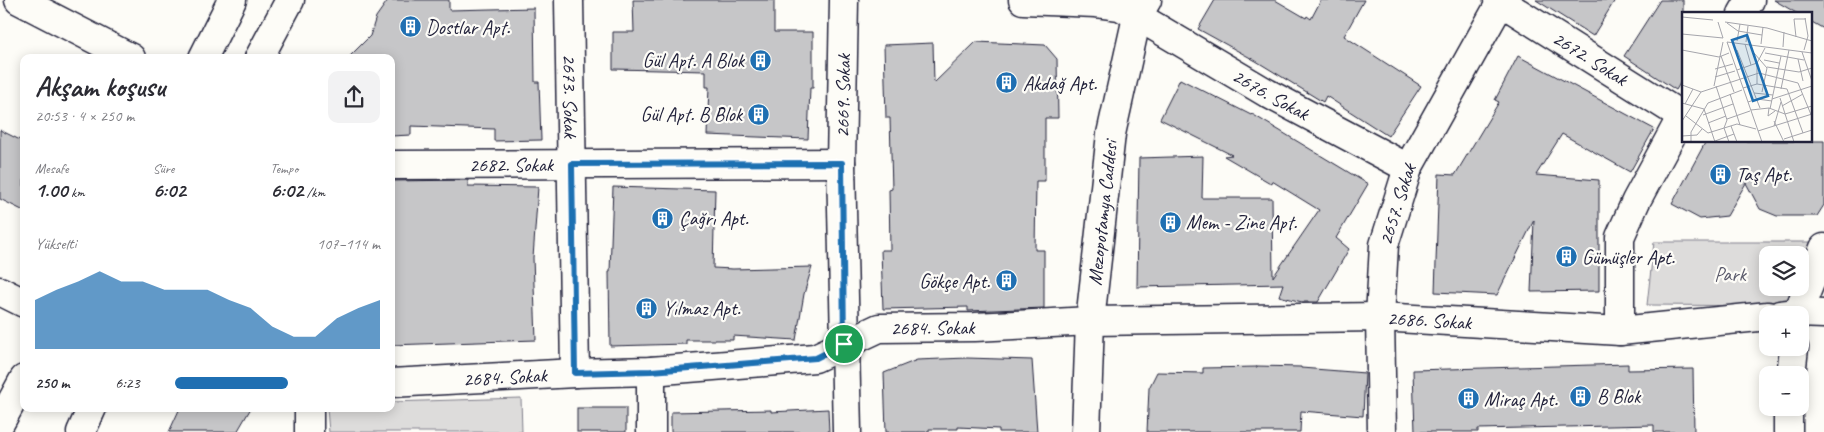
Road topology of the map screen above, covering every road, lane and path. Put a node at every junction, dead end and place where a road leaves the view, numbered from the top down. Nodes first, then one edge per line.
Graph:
1 (19, 0) edge
2 (232, 0) edge
3 (290, 0) edge
4 (569, 0) edge
5 (844, 0) edge
6 (1023, 0) edge
7 (1750, 0) edge
8 (1500, 1) edge
9 (1142, 8) edge
10 (1743, 12) edge
11 (123, 54) edge
12 (206, 54) edge
13 (261, 54) edge
14 (1682, 115) edge
15 (842, 163) junction
16 (572, 164) junction
17 (395, 166) edge
18 (1408, 168) junction
19 (1824, 248) edge
20 (0, 291) edge
21 (20, 301) edge
22 (1795, 306) edge
23 (1809, 314) edge
24 (1824, 314) edge
25 (1380, 317) junction
26 (1759, 317) edge
27 (1090, 321) junction
28 (1620, 331) junction
29 (844, 344) junction
30 (651, 371) junction
31 (575, 373) junction
32 (395, 383) edge
33 (20, 386) edge
34 (90, 412) edge
35 (308, 412) edge
36 (1788, 416) edge
37 (0, 423) edge
38 (82, 432) edge
39 (309, 432) edge
40 (651, 432) edge
41 (847, 432) edge
42 (1086, 432) edge
43 (1382, 432) edge
44 (1788, 432) edge

1 - 11 main road
2 - 12 main road
3 - 13 main road
4 - 16 main road, 2673. Sokak
5 - 15 main road, 2669. Sokak
6 - 9 main road, 2676. Sokak
7 - 10 main road
8 - 14 main road, 2672. Sokak
8 - 18 main road, 2657. Sokak
9 - 18 main road, 2676. Sokak
9 - 27 main road, Mezopotamya Caddesi
14 - 28 main road
15 - 16 main road, 2682. Sokak
15 - 29 main road, 2669. Sokak
16 - 17 main road, 2682. Sokak
16 - 31 main road, 2673. Sokak
18 - 25 main road, 2657. Sokak
19 - 22 main road
20 - 21 main road
23 - 24 main road
25 - 27 main road, 2686. Sokak
25 - 28 main road, 2686. Sokak
25 - 43 main road, 2657. Sokak
26 - 28 main road, 2686. Sokak
27 - 29 main road, 2684. Sokak
27 - 42 main road, Mezopotamya Caddesi
29 - 30 main road, 2684. Sokak
29 - 41 main road, 2669. Sokak
30 - 31 main road, 2684. Sokak
30 - 40 main road
31 - 32 main road, 2684. Sokak
33 - 37 main road
34 - 38 main road
35 - 39 main road
36 - 44 main road

